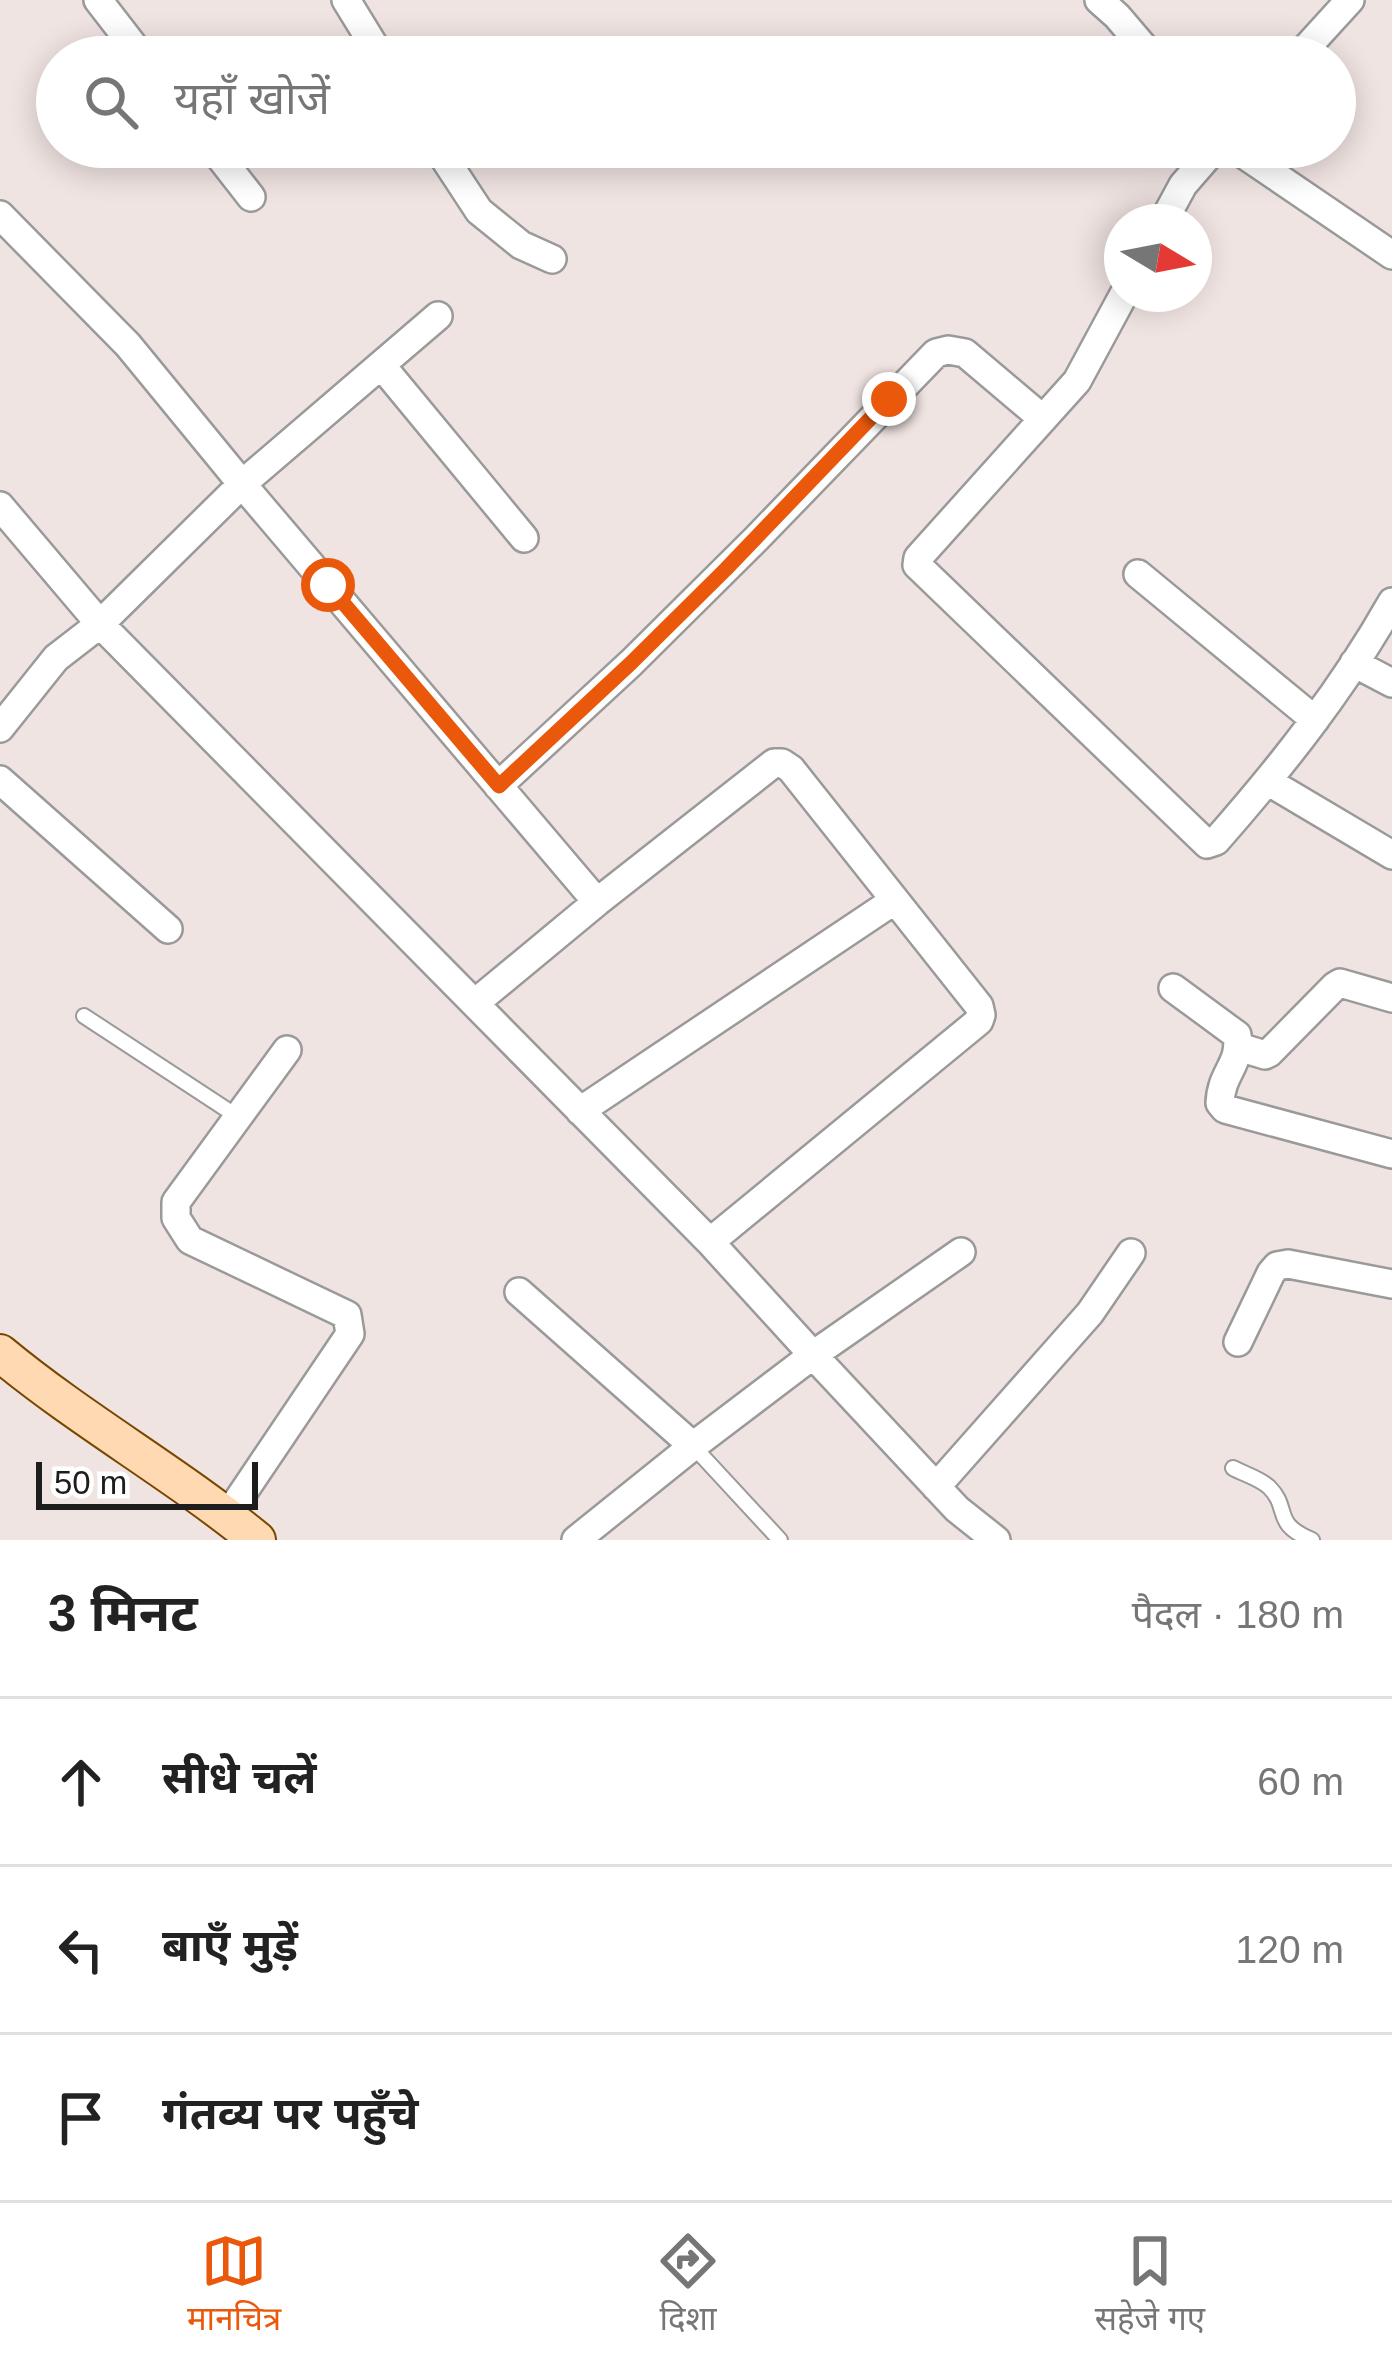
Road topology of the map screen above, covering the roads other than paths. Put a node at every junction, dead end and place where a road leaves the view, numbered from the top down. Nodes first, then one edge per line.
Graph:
1 (98, 0) edge
2 (346, 0) edge
3 (1099, 0) edge
4 (1350, 0) edge
5 (126, 36) edge
6 (368, 36) edge
7 (1134, 36) edge
8 (1317, 36) edge
9 (228, 168) edge
10 (450, 168) edge
11 (1198, 168) edge
12 (1264, 168) edge
13 (251, 197) dead end
14 (1173, 204) edge
15 (0, 215) edge
16 (1392, 255) edge
17 (552, 259) dead end
18 (1114, 312) edge
19 (438, 316) dead end
20 (381, 365) junction
21 (1043, 418) junction
22 (242, 484) junction
23 (0, 506) edge
24 (524, 538) dead end
25 (1138, 574) dead end
26 (1392, 602) edge
27 (100, 624) junction
28 (1354, 663) junction
29 (1392, 683) edge
30 (1315, 720) junction
31 (0, 728) edge
32 (0, 780) edge
33 (1269, 782) junction
34 (499, 786) junction
35 (1392, 855) edge
36 (895, 900) junction
37 (597, 902) junction
38 (168, 929) dead end
39 (1173, 988) dead end
40 (1392, 998) edge
41 (475, 1004) junction
42 (84, 1016) dead end
43 (1239, 1046) junction
44 (287, 1050) dead end
45 (580, 1111) junction
46 (238, 1117) junction
47 (1392, 1154) edge
48 (710, 1242) junction
49 (961, 1252) dead end
50 (1131, 1253) dead end
51 (1392, 1284) edge
52 (519, 1292) dead end
53 (1238, 1342) dead end
54 (0, 1353) edge
55 (813, 1355) junction
56 (693, 1446) junction
57 (1233, 1468) dead end
58 (935, 1487) junction
59 (228, 1516) junction
60 (257, 1540) edge
61 (576, 1540) edge
62 (780, 1540) edge
63 (996, 1540) edge
64 (1312, 1540) edge

1 - 5 street
2 - 6 street
3 - 7 street
4 - 8 street
9 - 13 street
10 - 17 street
11 - 14 street
12 - 16 street
15 - 22 street
18 - 21 street
19 - 20 street
20 - 22 street
20 - 24 street
21 - 33 street
21 - 34 street
22 - 27 street
22 - 34 street
23 - 27 street
25 - 30 street
26 - 28 street
27 - 31 street
27 - 41 street
28 - 29 street
28 - 30 street
30 - 33 street
32 - 38 street
33 - 35 street
34 - 37 street
36 - 37 street
36 - 45 street
36 - 48 street
37 - 41 street
39 - 43 street
40 - 43 street
41 - 45 street
42 - 46 lane
43 - 47 street
44 - 46 street
45 - 48 street
46 - 59 street
48 - 55 street
49 - 55 street
50 - 58 street
51 - 53 street
52 - 56 street
54 - 59 street
55 - 56 street
55 - 58 street
56 - 61 street
56 - 62 lane
57 - 64 lane
58 - 63 street
59 - 60 street

